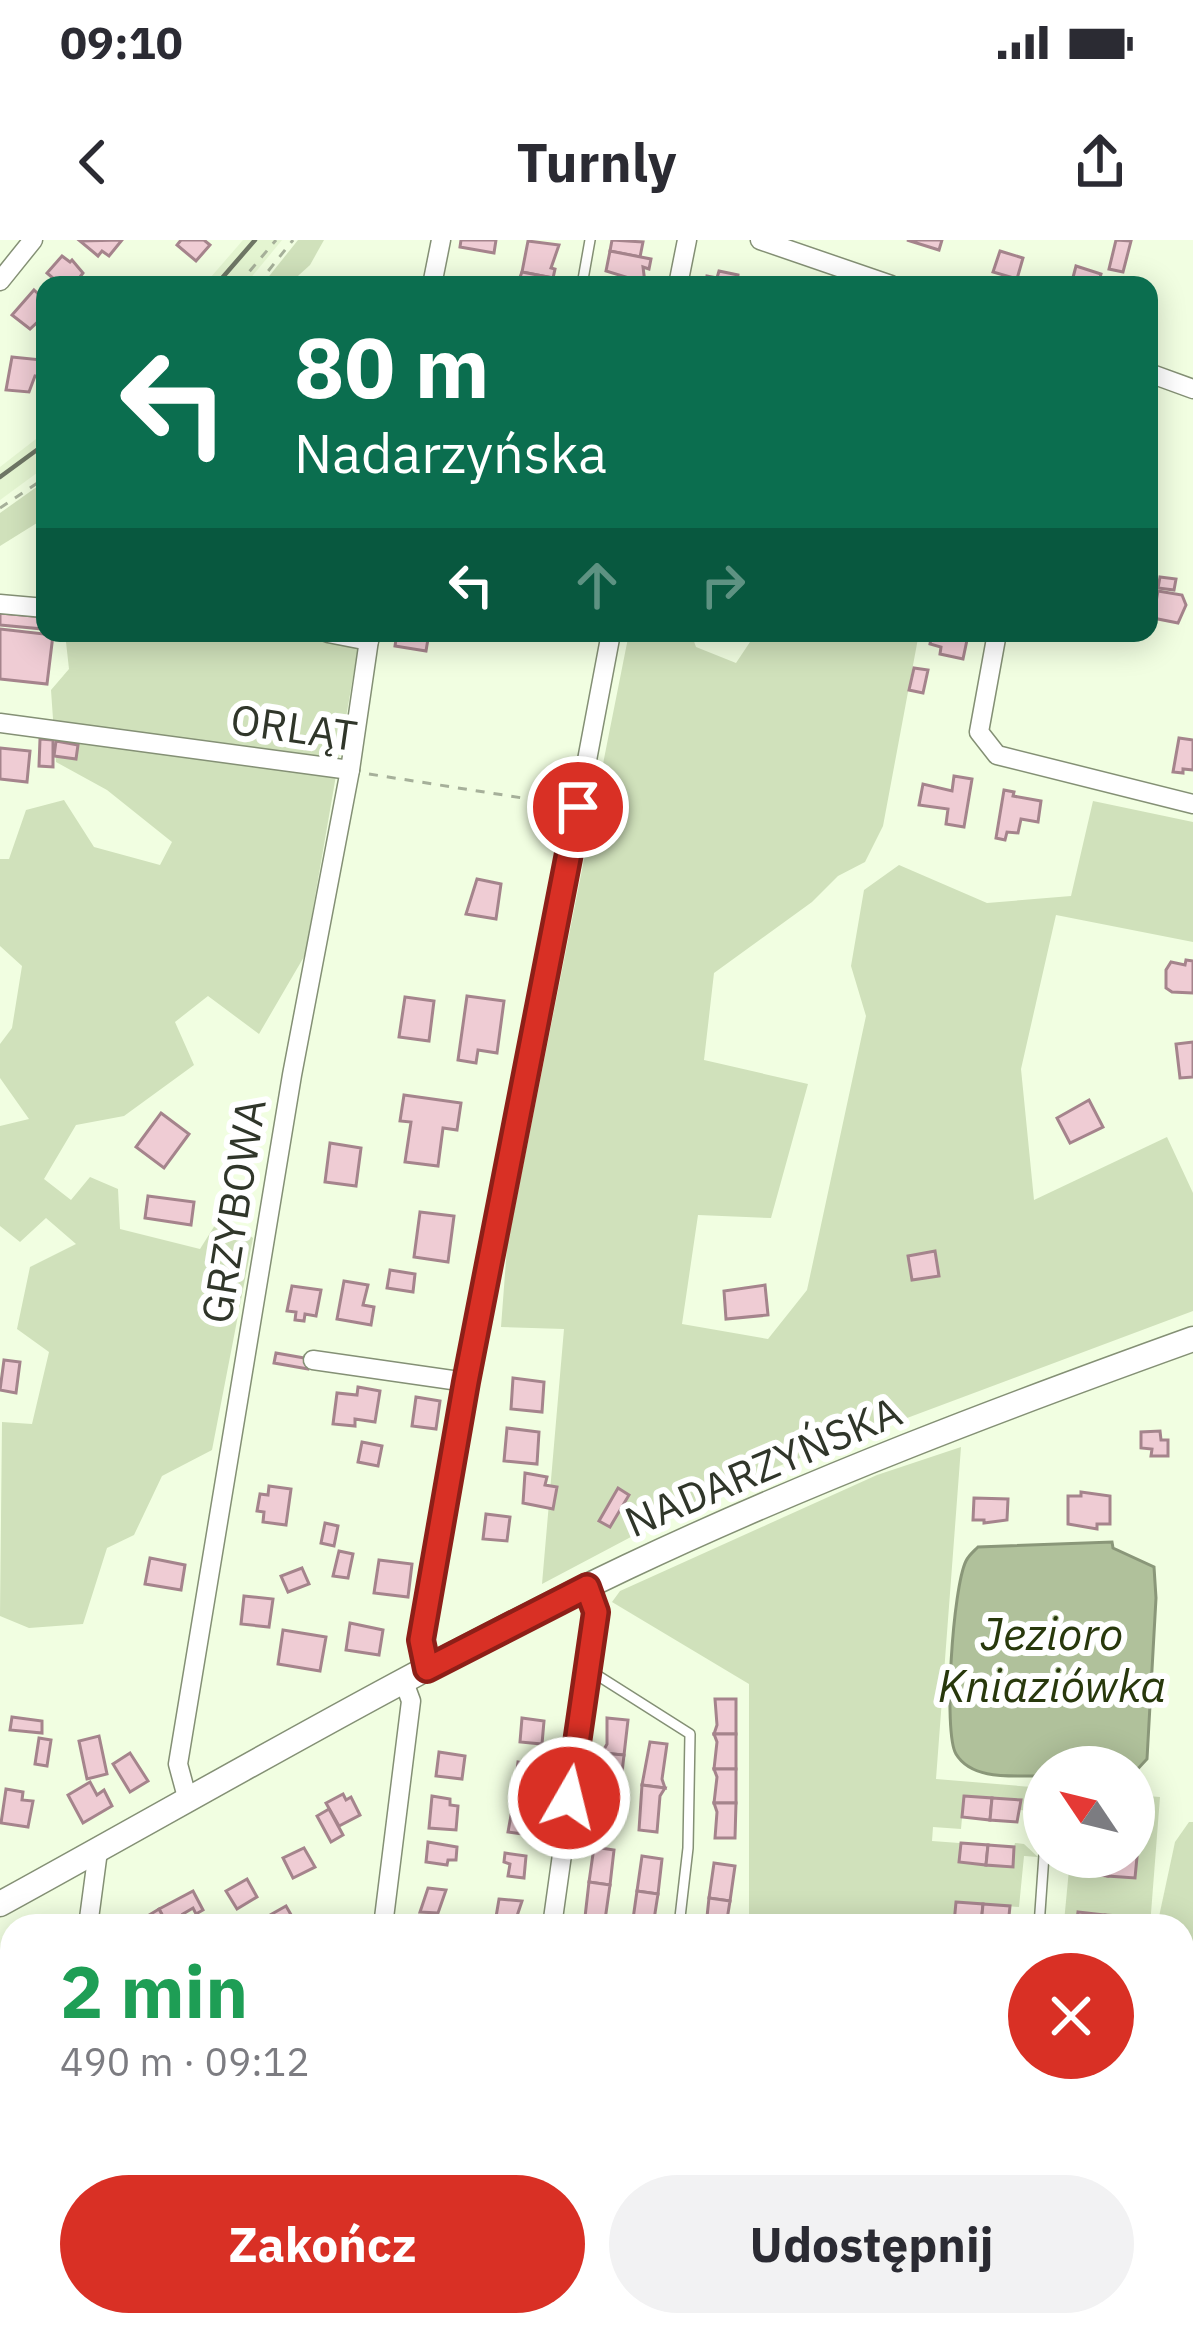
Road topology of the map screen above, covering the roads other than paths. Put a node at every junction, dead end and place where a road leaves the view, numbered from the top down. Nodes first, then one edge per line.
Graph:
1 (34, 240) edge
2 (441, 240) edge
3 (590, 240) edge
4 (687, 240) edge
5 (760, 240) edge
6 (434, 276) edge
7 (584, 276) edge
8 (680, 276) edge
9 (865, 276) edge
10 (0, 281) edge
11 (1158, 377) edge
12 (1193, 389) edge
13 (0, 604) edge
14 (36, 607) edge
15 (369, 642) edge
16 (608, 642) edge
17 (995, 642) edge
18 (0, 723) edge
19 (350, 770) junction
20 (1193, 804) edge
21 (1193, 1339) edge
22 (313, 1360) dead end
23 (466, 1382) junction
24 (587, 1587) junction
25 (427, 1669) junction
26 (586, 1669) junction
27 (404, 1682) junction
28 (188, 1801) junction
29 (98, 1851) junction
30 (1042, 1878) edge
31 (0, 1904) edge
32 (90, 1914) edge
33 (384, 1914) edge
34 (554, 1914) edge
35 (681, 1914) edge
36 (1040, 1914) edge

1 - 10 street
2 - 6 street
3 - 7 lane
4 - 8 street
5 - 9 street
11 - 12 street
13 - 14 street
15 - 19 street, GRZYBOWA
16 - 23 street
17 - 20 street
18 - 19 street, ORLĄT
19 - 28 street, GRZYBOWA
21 - 24 street, NADARZYŃSKA
22 - 23 street
23 - 25 street
24 - 25 street, NADARZYŃSKA
24 - 26 street
25 - 27 street, NADARZYŃSKA
26 - 34 street
26 - 35 lane
27 - 28 street, NADARZYŃSKA
27 - 33 street
28 - 29 street, NADARZYŃSKA
29 - 31 street, NADARZYŃSKA
29 - 32 street
30 - 36 lane

